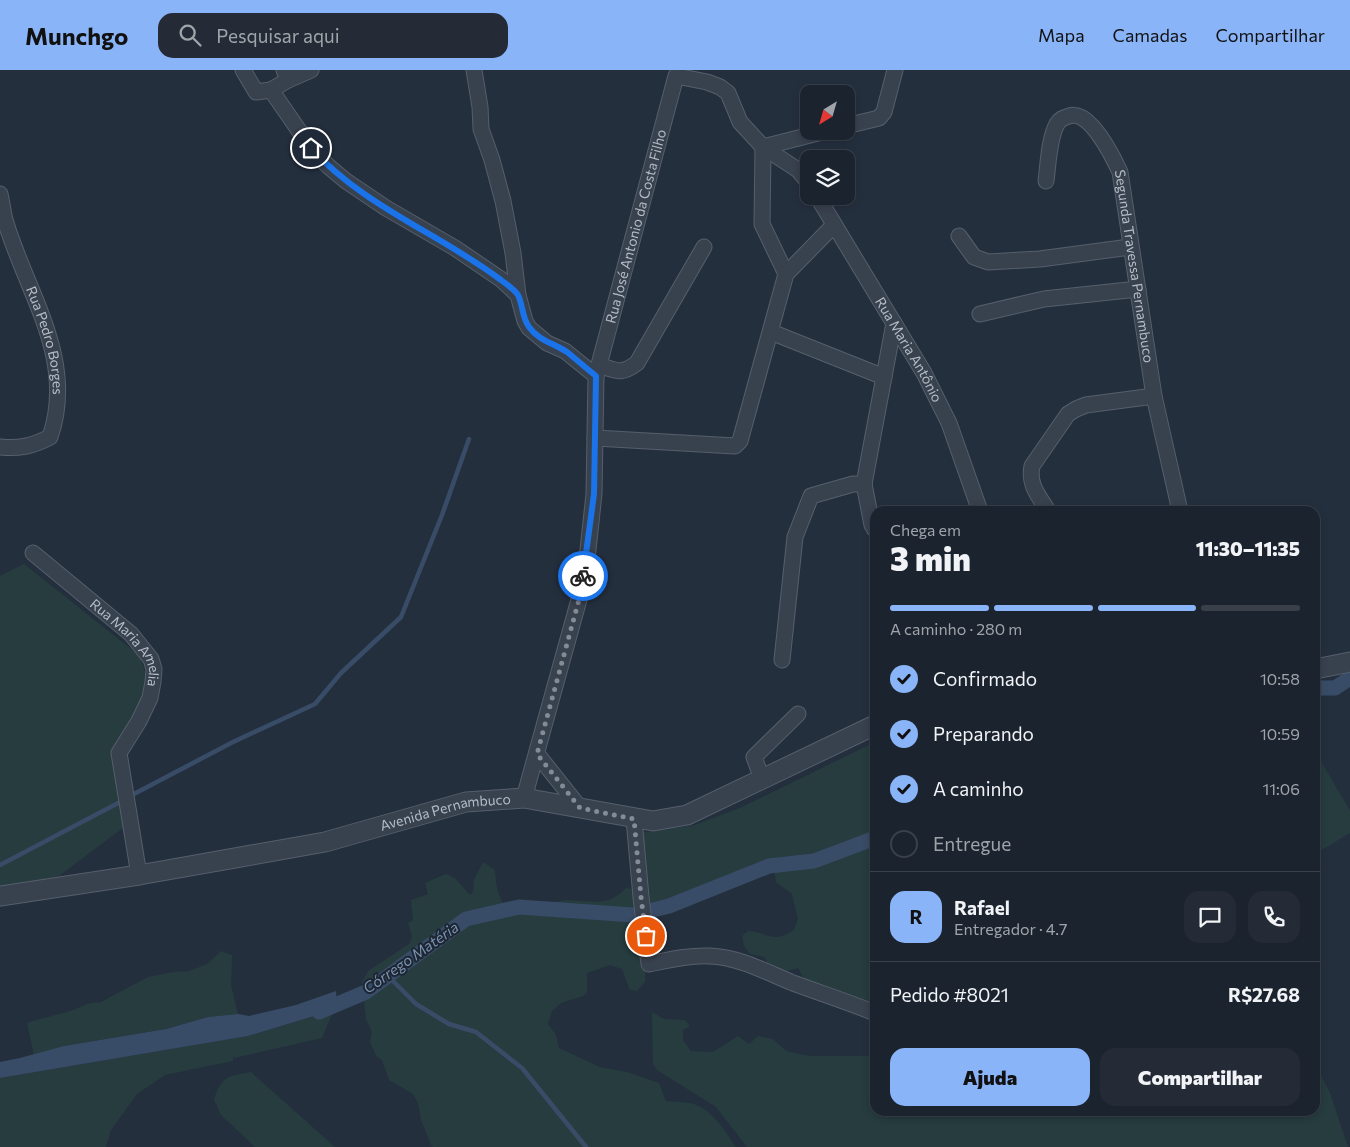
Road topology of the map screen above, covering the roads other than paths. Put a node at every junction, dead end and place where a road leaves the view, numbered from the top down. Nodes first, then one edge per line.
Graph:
1 (244, 70) edge
2 (311, 70) edge
3 (474, 70) edge
4 (895, 70) edge
5 (286, 75) edge
6 (263, 91) junction
7 (855, 124) edge
8 (800, 138) edge
9 (764, 147) junction
10 (800, 172) edge
11 (1046, 181) dead end
12 (0, 194) edge
13 (822, 205) edge
14 (4, 220) edge
15 (834, 225) junction
16 (959, 236) dead end
17 (704, 247) dead end
18 (1130, 247) junction
19 (786, 274) junction
20 (1138, 290) junction
21 (518, 295) junction
22 (980, 314) dead end
23 (894, 322) junction
24 (771, 332) junction
25 (598, 371) junction
26 (884, 377) junction
27 (1154, 396) junction
28 (595, 438) junction
29 (0, 447) edge
30 (864, 484) junction
31 (978, 506) edge
32 (1045, 506) edge
33 (1179, 506) edge
34 (870, 515) edge
35 (33, 553) dead end
36 (782, 660) dead end
37 (1350, 662) edge
38 (1320, 668) edge
39 (798, 714) dead end
40 (870, 727) edge
41 (537, 754) junction
42 (762, 779) junction
43 (524, 798) junction
44 (580, 808) junction
45 (634, 819) junction
46 (139, 875) junction
47 (0, 896) edge
48 (870, 1011) edge

1 - 6 street
2 - 5 street
3 - 21 street
4 - 7 street
5 - 6 street
6 - 21 street
8 - 9 street
9 - 10 street
9 - 19 street
9 - 25 street, Rua José Antonio da Costa Filho
11 - 18 street, Segunda Travessa Pernambuco
12 - 14 street
13 - 15 street, Rua Maria Antônio
14 - 29 street, Rua Pedro Borges
15 - 19 street
15 - 23 street, Rua Maria Antônio
16 - 18 street
17 - 25 street
18 - 20 street, Segunda Travessa Pernambuco
19 - 24 street
20 - 22 street
20 - 27 street, Segunda Travessa Pernambuco
21 - 25 street
23 - 26 street
23 - 31 street, Rua Maria Antônio
24 - 26 street
24 - 28 street
25 - 28 street, Rua José Antonio da Costa Filho
26 - 30 street
27 - 32 street
27 - 33 street, Segunda Travessa Pernambuco
28 - 41 street, Rua José Antonio da Costa Filho
30 - 34 street
30 - 36 street
35 - 46 street, Rua Maria Amelia
37 - 38 street
39 - 42 street
40 - 42 street, Avenida Pernambuco
41 - 43 street, Rua José Antonio da Costa Filho
41 - 44 street
42 - 45 street, Avenida Pernambuco
43 - 44 street, Avenida Pernambuco
43 - 46 street, Avenida Pernambuco
44 - 45 street, Avenida Pernambuco
45 - 48 street
46 - 47 street, Avenida Pernambuco

